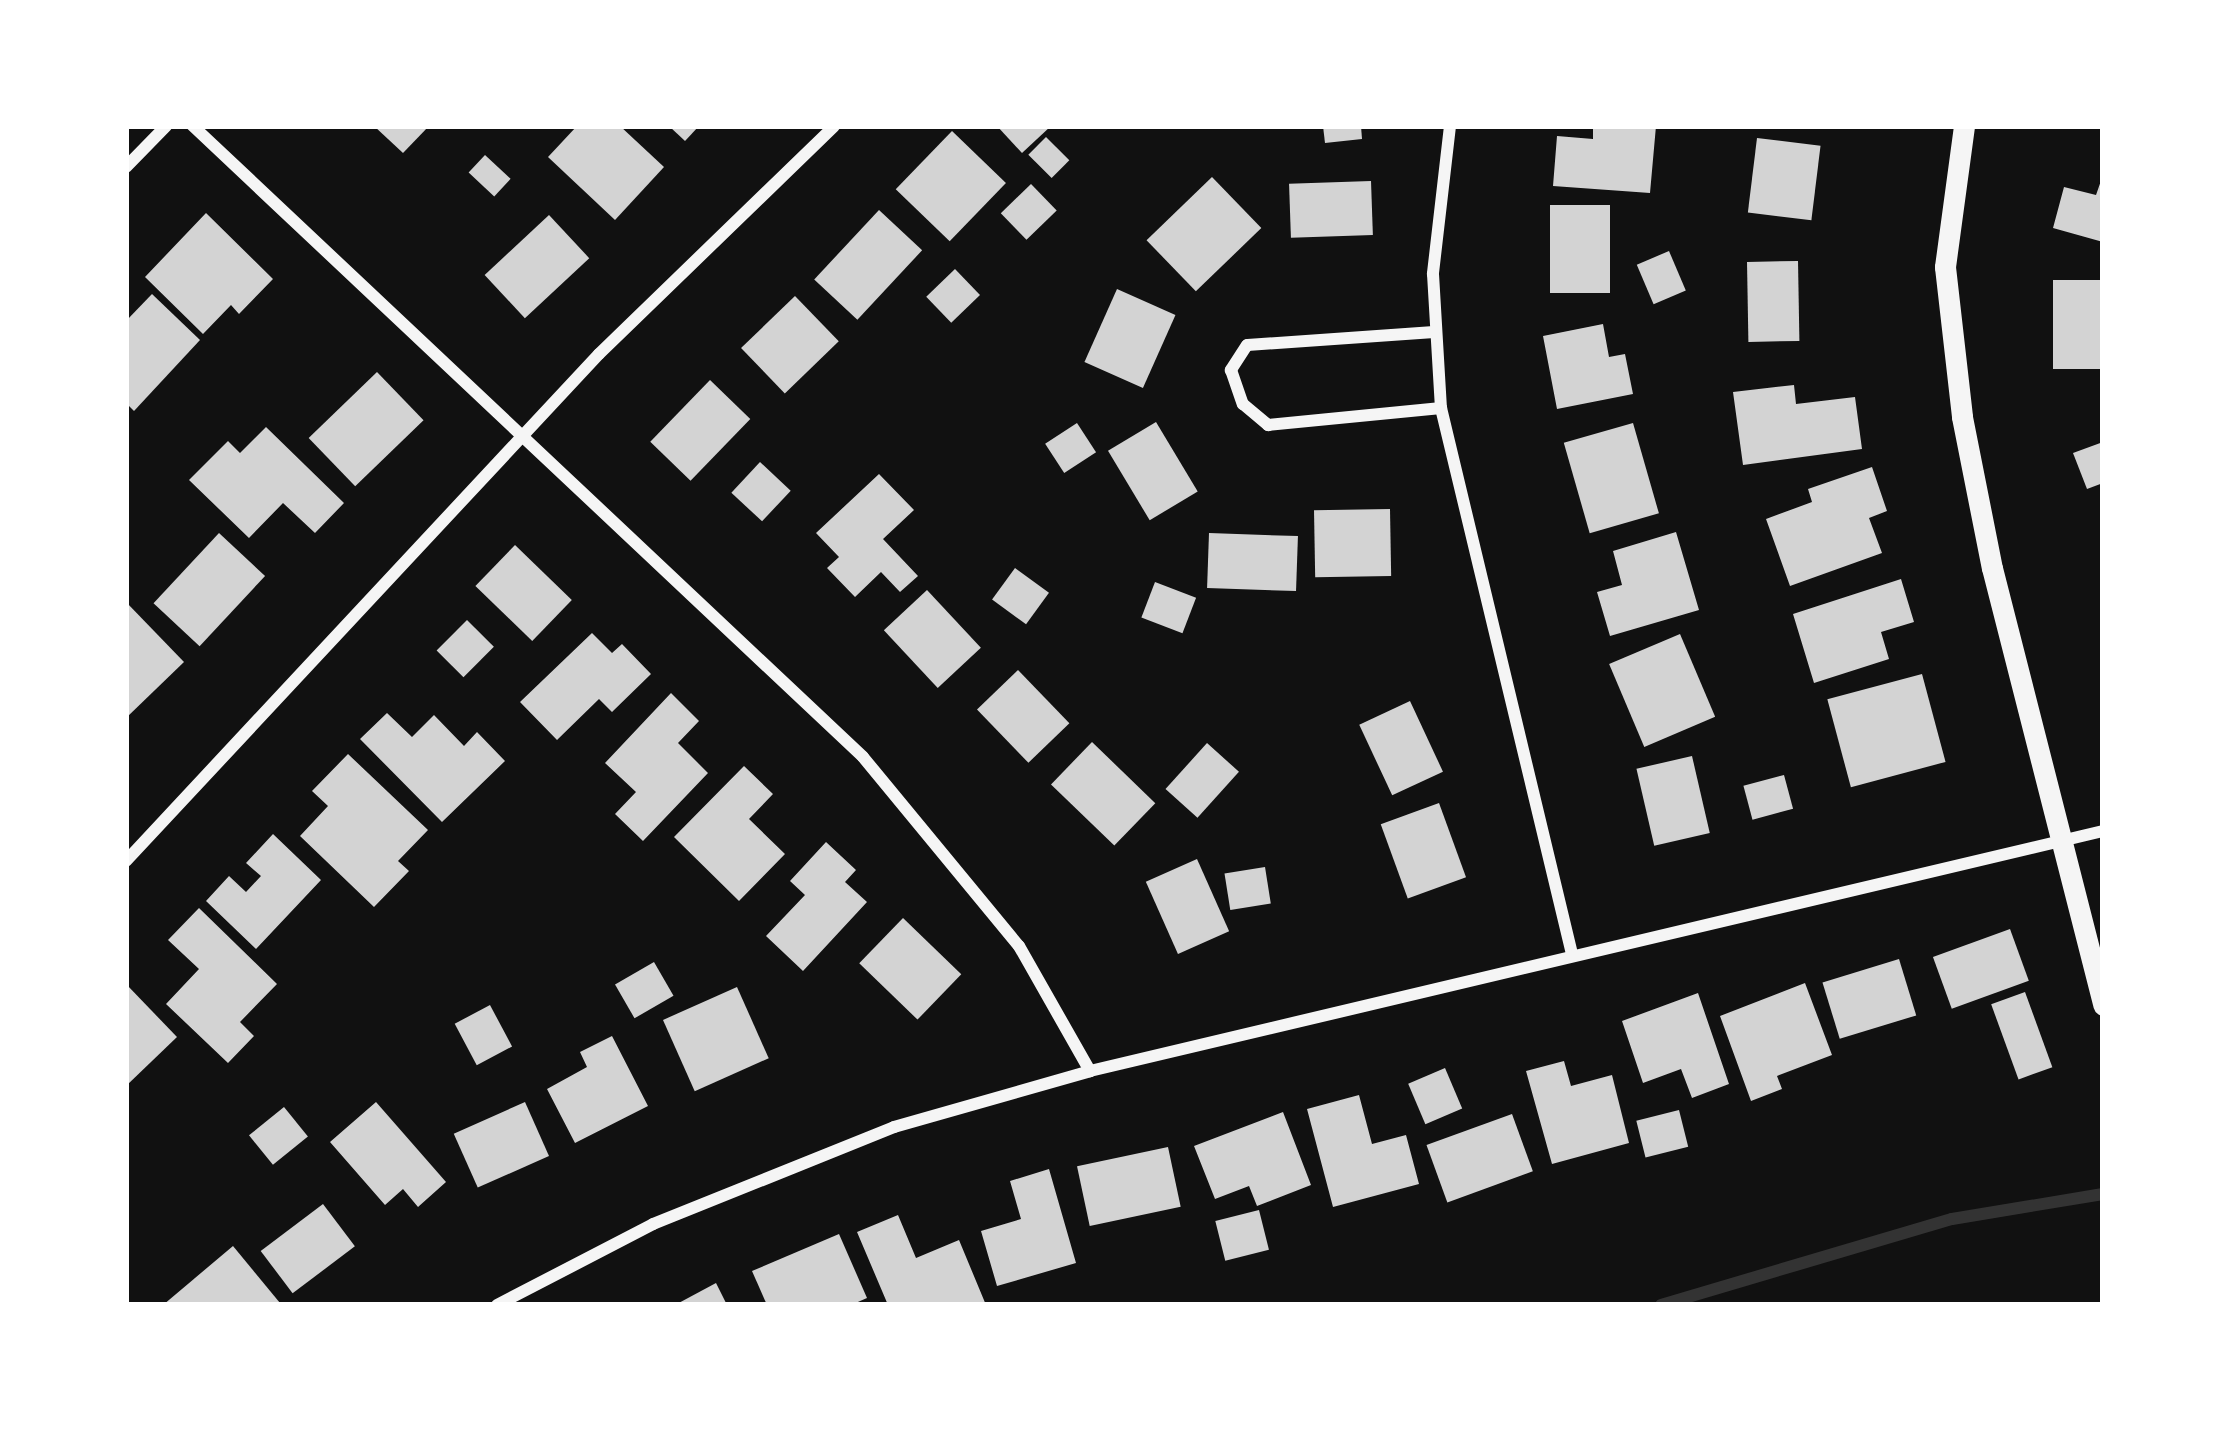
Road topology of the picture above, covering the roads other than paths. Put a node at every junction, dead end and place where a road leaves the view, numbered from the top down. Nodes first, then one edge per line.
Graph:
1 (166, 126) edge
2 (194, 126) edge
3 (834, 126) edge
4 (1450, 126) edge
5 (1964, 126) edge
6 (126, 167) edge
7 (1433, 332) junction
8 (1442, 408) junction
9 (523, 439) junction
10 (2103, 831) edge
11 (2062, 841) junction
12 (126, 861) edge
13 (1573, 954) junction
14 (2103, 1005) edge
15 (1090, 1071) junction
16 (497, 1305) edge

1 - 6 street
2 - 9 street
3 - 9 street
4 - 7 street
5 - 11 street
7 - 8 street
7 - 8 street
8 - 13 street
9 - 12 street
9 - 15 street
10 - 11 street
11 - 13 street
11 - 14 street
13 - 15 street
15 - 16 street

